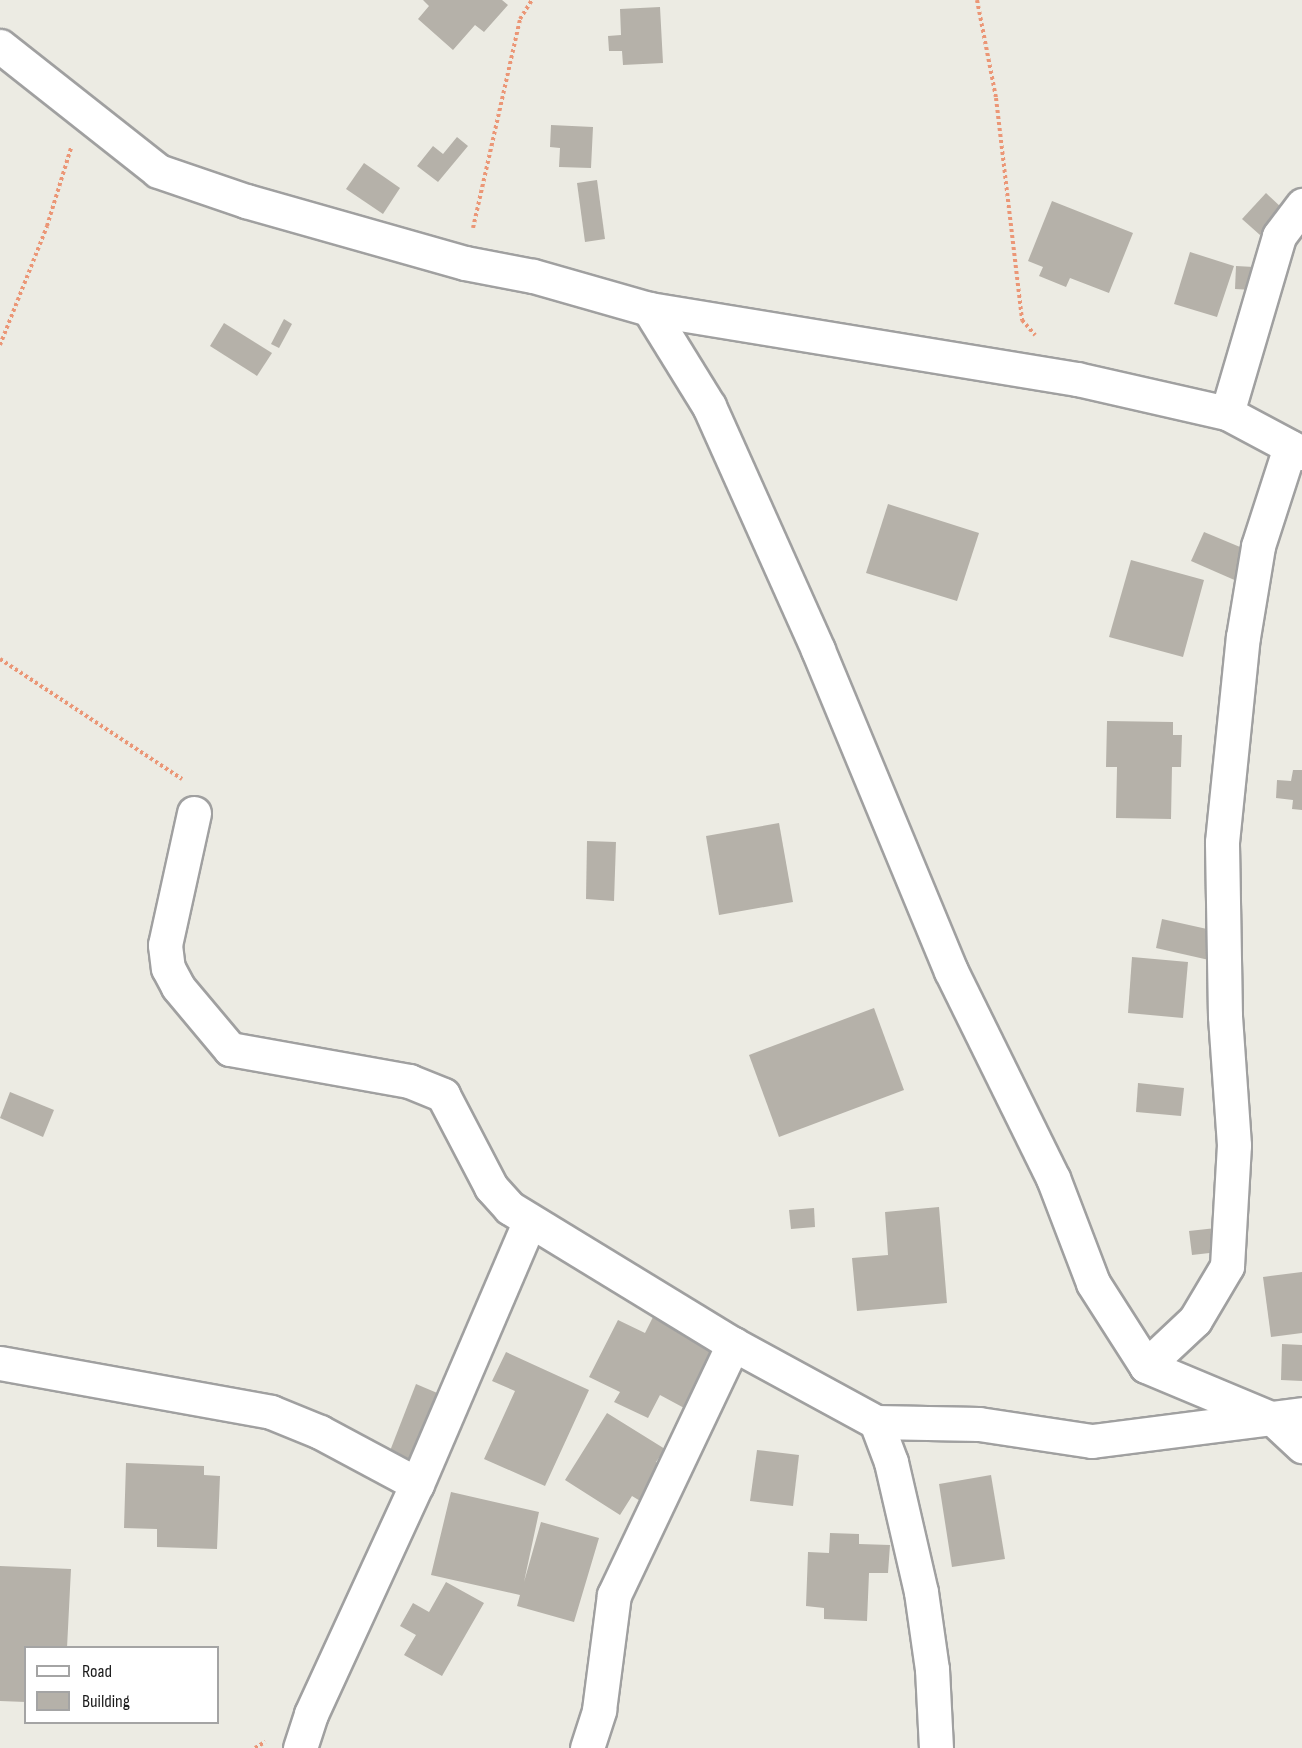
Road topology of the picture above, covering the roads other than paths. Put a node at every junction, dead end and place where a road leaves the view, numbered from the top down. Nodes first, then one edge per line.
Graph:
1 (0, 46) edge
2 (1302, 205) edge
3 (649, 309) junction
4 (1227, 413) junction
5 (1296, 450) edge
6 (194, 813) road end
7 (529, 1223) junction
8 (733, 1344) junction
9 (0, 1363) edge
10 (1146, 1366) junction
11 (1287, 1417) edge
12 (876, 1422) junction
13 (1302, 1446) edge
14 (417, 1484) junction
15 (300, 1748) edge
16 (587, 1748) edge
17 (936, 1748) edge

1 - 3 street
2 - 4 street
3 - 4 street
3 - 10 street
4 - 5 street
5 - 10 street
6 - 7 street
7 - 8 street
7 - 14 street
8 - 12 street
8 - 16 street
9 - 14 street
10 - 11 street
11 - 12 street
11 - 13 street
12 - 17 street
14 - 15 street

